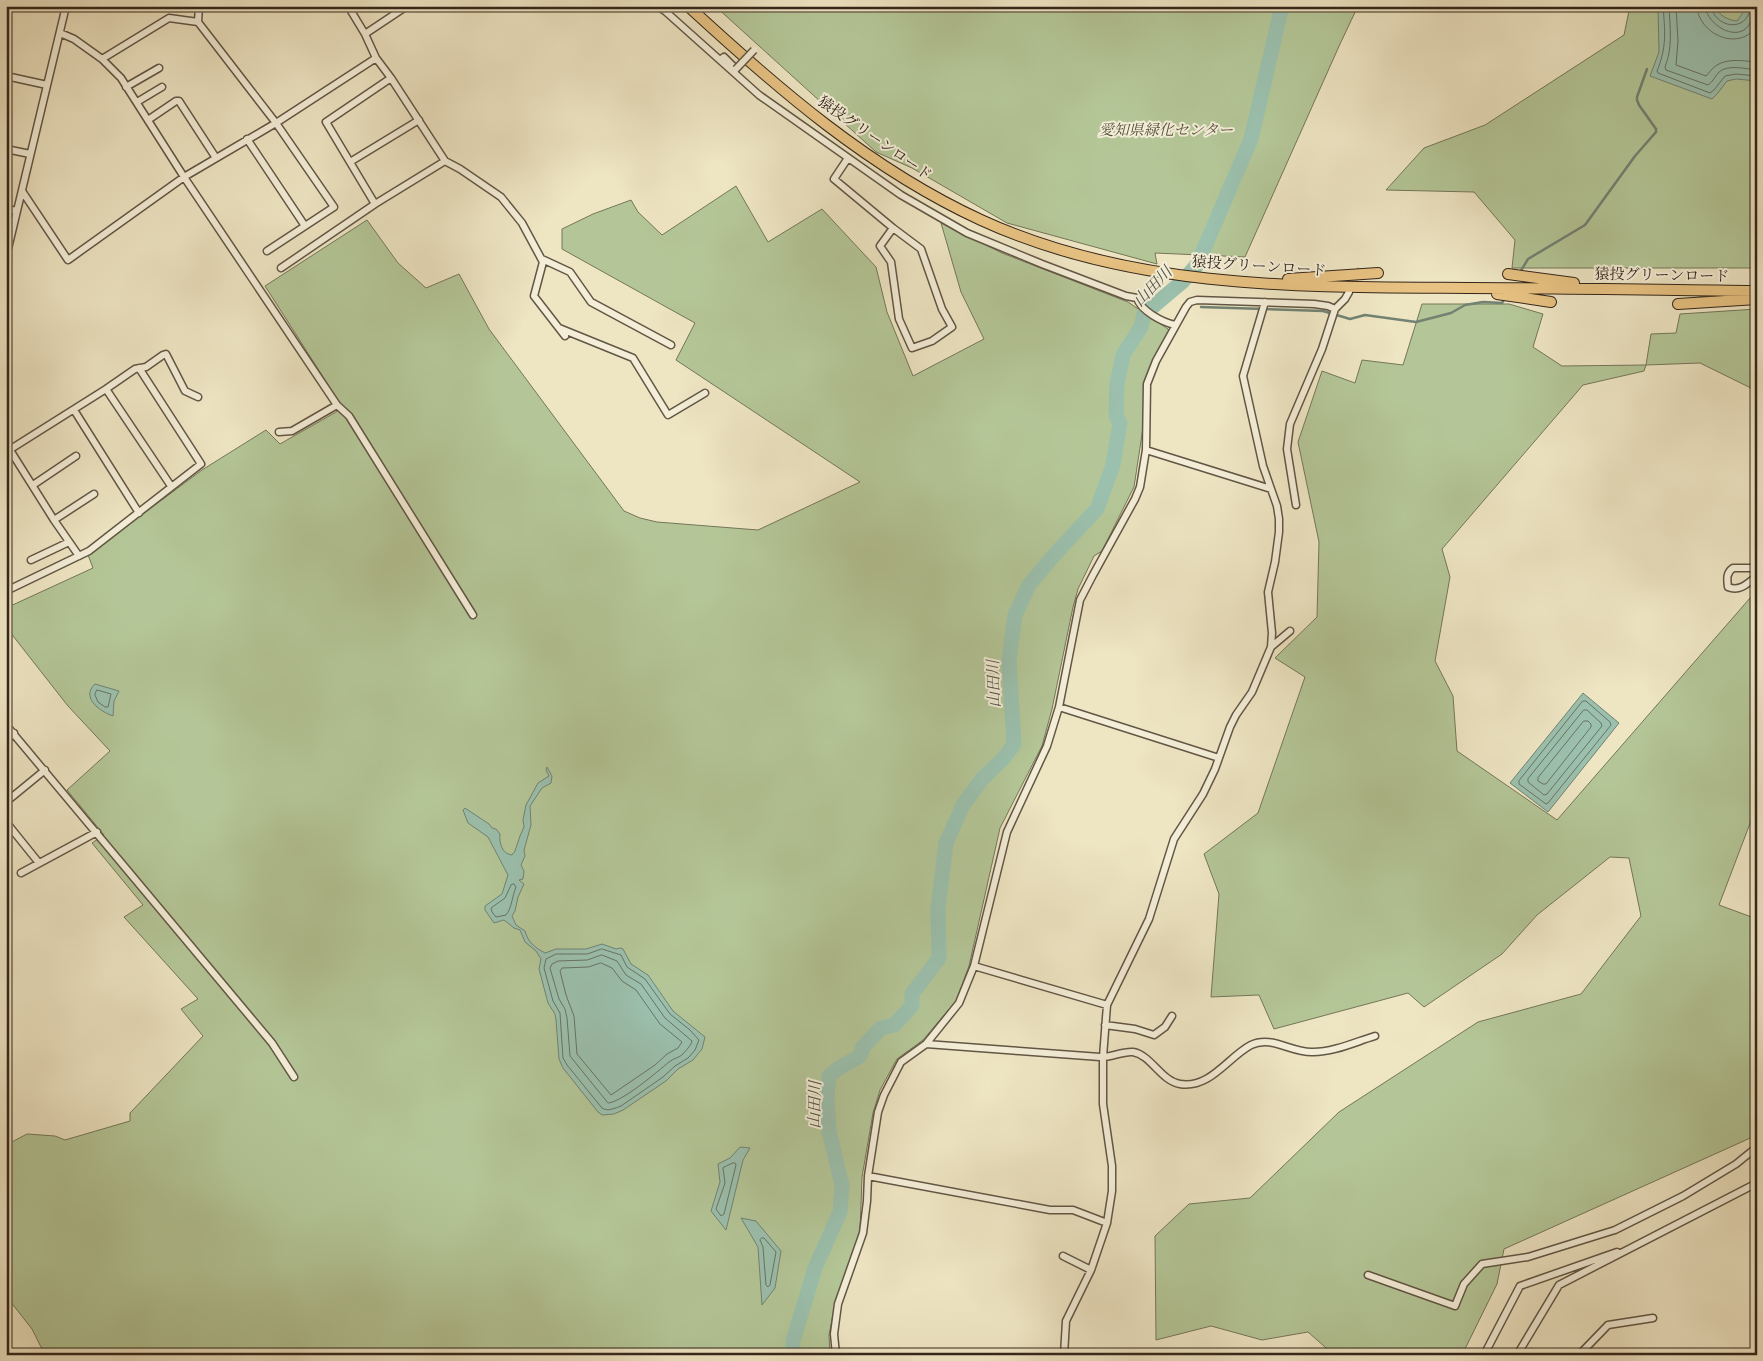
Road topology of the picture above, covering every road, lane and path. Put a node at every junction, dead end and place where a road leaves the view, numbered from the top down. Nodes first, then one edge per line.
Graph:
1 (8, 6) edge
2 (66, 6) edge
3 (199, 6) edge
4 (348, 6) edge
5 (407, 6) edge
6 (658, 6) edge
7 (688, 6) edge
8 (6, 15) edge
9 (198, 22) junction
10 (60, 33) junction
11 (365, 34) junction
12 (754, 50) dead end
13 (102, 58) junction
14 (376, 58) junction
15 (720, 60) junction
16 (159, 68) dead end
17 (6, 76) edge
18 (392, 78) junction
19 (47, 85) junction
20 (126, 86) junction
21 (162, 87) dead end
22 (137, 102) junction
23 (148, 120) junction
24 (419, 120) junction
25 (276, 122) junction
26 (247, 139) junction
27 (6, 149) edge
28 (30, 154) junction
29 (216, 158) junction
30 (848, 158) junction
31 (445, 161) junction
32 (350, 162) junction
33 (184, 177) junction
34 (22, 191) junction
35 (375, 204) junction
36 (6, 209) edge
37 (17, 211) junction
38 (305, 226) junction
39 (893, 228) junction
40 (267, 251) dead end
41 (6, 257) edge
42 (542, 260) junction
43 (281, 268) dead end
44 (1378, 273) dead end
45 (1508, 274) dead end
46 (1240, 282) junction
47 (1375, 287) junction
48 (1729, 291) junction
49 (1757, 291) edge
50 (1349, 292) tunnel mouth
51 (1757, 299) edge
52 (1265, 302) junction
53 (1551, 302) dead end
54 (1678, 304) dead end
55 (1335, 309) junction
56 (1175, 325) junction
57 (558, 328) junction
58 (565, 336) dead end
59 (670, 345) dead end
60 (139, 368) junction
61 (106, 389) junction
62 (705, 393) dead end
63 (198, 397) dead end
64 (337, 405) junction
65 (74, 410) junction
66 (279, 432) dead end
67 (1146, 450) junction
68 (8, 451) edge
69 (76, 456) dead end
70 (33, 485) junction
71 (171, 486) junction
72 (1271, 488) junction
73 (94, 494) dead end
74 (1296, 505) dead end
75 (139, 513) junction
76 (54, 520) junction
77 (69, 542) junction
78 (79, 556) junction
79 (31, 560) dead end
80 (1757, 568) edge
81 (1757, 576) edge
82 (6, 591) edge
83 (473, 615) dead end
84 (1290, 631) dead end
85 (1271, 647) junction
86 (1059, 707) junction
87 (6, 725) edge
88 (14, 733) junction
89 (6, 740) edge
90 (1220, 758) junction
91 (45, 770) junction
92 (6, 802) edge
93 (6, 822) edge
94 (97, 832) junction
95 (39, 863) junction
96 (21, 873) dead end
97 (974, 966) junction
98 (1107, 1006) junction
99 (1172, 1016) dead end
100 (1105, 1025) junction
101 (1375, 1036) dead end
102 (926, 1044) junction
103 (1103, 1057) junction
104 (294, 1077) dead end
105 (1757, 1147) edge
106 (868, 1176) junction
107 (1757, 1183) edge
108 (1107, 1223) junction
109 (1641, 1243) junction
110 (1063, 1256) dead end
111 (1091, 1270) junction
112 (1368, 1275) dead end
113 (1653, 1318) dead end
114 (836, 1355) edge
115 (1064, 1355) edge
116 (1484, 1355) edge
117 (1517, 1355) edge
118 (1579, 1355) edge

1 - 8 street
2 - 10 street
3 - 9 street
4 - 11 street
5 - 11 street
6 - 15 street
7 - 46 main road, 猿投グリーンロード
9 - 13 street
9 - 25 street
10 - 13 street
10 - 19 street
11 - 14 street
12 - 15 street, bridge
13 - 20 street
14 - 18 street
14 - 25 street
15 - 30 street
16 - 20 street
17 - 19 street
18 - 24 street
18 - 32 street
19 - 28 street
20 - 22 street
21 - 22 street
22 - 23 street
23 - 29 street
23 - 33 street
24 - 31 street
24 - 32 street
25 - 26 street
25 - 38 street
26 - 29 street
26 - 38 street
27 - 28 street
28 - 34 street
29 - 33 street
30 - 39 street
30 - 56 street
31 - 35 street
31 - 42 street
32 - 35 street
33 - 34 street
33 - 64 street
34 - 37 street
35 - 43 street
36 - 37 street
37 - 41 street
38 - 40 street
39 - 39 street
42 - 57 street
42 - 59 street
44 - 46 main road
45 - 48 main road
46 - 47 main road, 猿投グリーンロード
47 - 48 main road, 猿投グリーンロード
47 - 53 main road
48 - 49 main road, 猿投グリーンロード
50 - 55 street
51 - 54 main road
52 - 55 street
52 - 56 street
52 - 72 street
55 - 74 street
56 - 67 street
57 - 58 street
57 - 62 street
60 - 61 street
60 - 63 street
60 - 71 street
61 - 65 street
61 - 71 street
64 - 66 street
64 - 83 street
65 - 68 street
65 - 75 street
67 - 72 street
67 - 86 street
68 - 70 street
69 - 70 street
70 - 76 street
71 - 75 street
72 - 85 street
73 - 76 street
75 - 78 street
76 - 77 street
77 - 78 street
77 - 79 street
78 - 82 street
80 - 81 street
84 - 85 street
85 - 90 street
86 - 90 street
86 - 97 street
87 - 88 street
88 - 89 street
88 - 91 street
90 - 98 street
91 - 92 street
91 - 94 street
93 - 95 street
94 - 95 street
94 - 104 street
95 - 96 street
97 - 98 street
97 - 102 street
98 - 100 street
99 - 100 street
100 - 103 street
101 - 103 street
102 - 103 street
102 - 106 street
103 - 108 street
105 - 112 street
106 - 108 street
106 - 114 street
107 - 109 street
108 - 111 street
109 - 116 street
109 - 117 street
110 - 111 street
111 - 115 street
113 - 118 street

